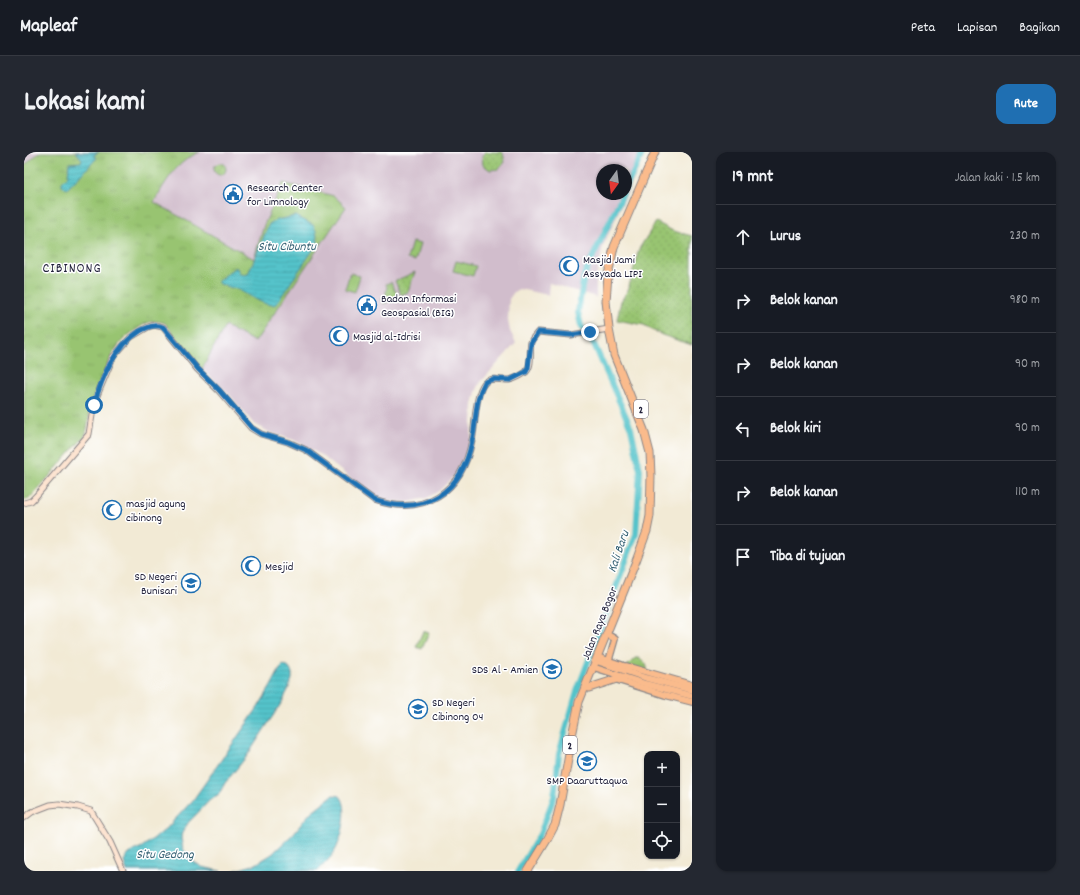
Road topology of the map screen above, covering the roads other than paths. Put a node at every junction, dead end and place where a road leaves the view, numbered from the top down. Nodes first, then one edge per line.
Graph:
1 (655, 152) edge
2 (659, 152) edge
3 (609, 329) junction
4 (653, 468) junction
5 (24, 503) edge
6 (611, 627) junction
7 (610, 636) junction
8 (609, 660) junction
9 (597, 663) junction
10 (626, 666) junction
11 (612, 667) junction
12 (623, 677) junction
13 (614, 679) junction
14 (692, 685) edge
15 (645, 686) junction
16 (589, 688) junction
17 (692, 690) edge
18 (692, 696) edge
19 (692, 702) edge
20 (24, 818) edge
21 (123, 871) edge
22 (528, 871) edge
23 (533, 871) edge

1 - 3 highway, Jalan Raya Bogor / 2
2 - 4 highway, Jalan Raya Bogor / 2
3 - 4 highway, Jalan Raya Bogor / 2
3 - 5 street
4 - 6 highway, Jalan Raya Bogor / 2
6 - 7 highway, Jalan Raya Bogor / 2
6 - 9 highway, Jalan Raya Bogor / 2
7 - 8 main road
7 - 9 highway, Jalan Raya Bogor / 2
8 - 9 main road
8 - 10 main road
9 - 11 main road
9 - 12 main road
9 - 16 highway, Jalan Raya Bogor / 2
9 - 22 highway, Jalan Raya Bogor / 2
10 - 11 main road
10 - 14 main road
11 - 17 main road
12 - 13 highway
12 - 15 main road
13 - 15 main road
13 - 16 highway
15 - 18 main road
15 - 19 main road
16 - 23 highway, Jalan Raya Bogor / 2
20 - 21 street

